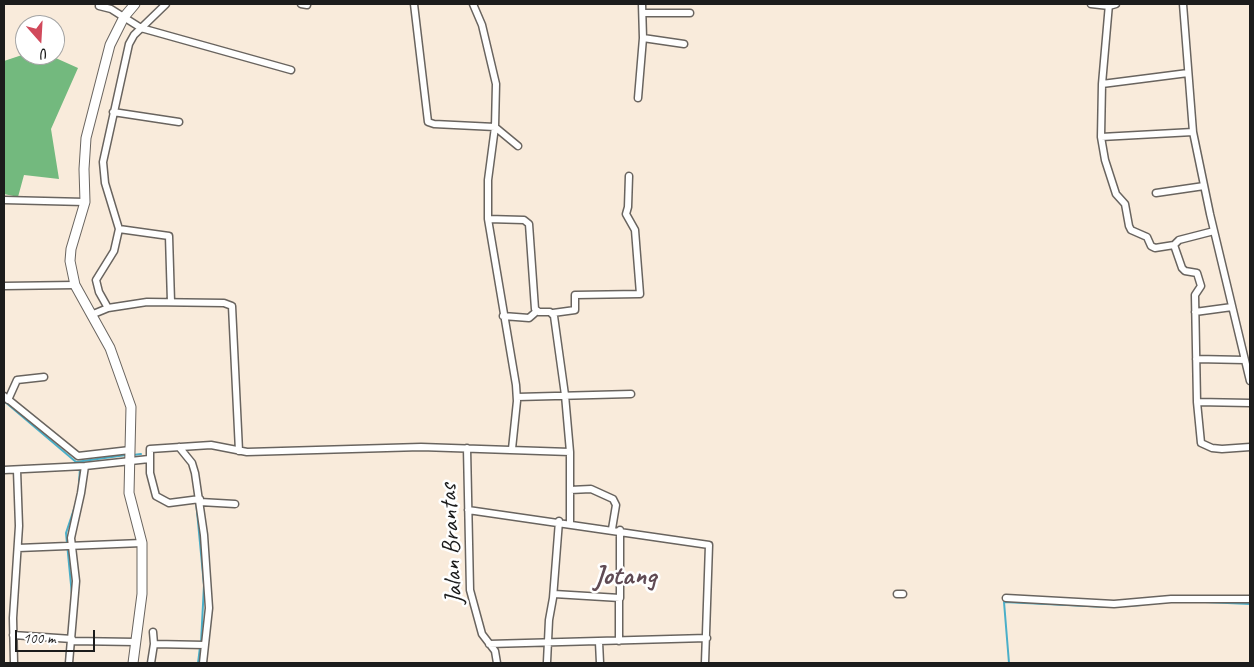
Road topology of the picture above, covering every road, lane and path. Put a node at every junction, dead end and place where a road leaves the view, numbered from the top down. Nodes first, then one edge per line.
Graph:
1 (135, 4) edge
2 (166, 4) edge
3 (414, 4) edge
4 (473, 4) edge
5 (642, 4) edge
6 (1091, 4) edge
7 (1116, 4) edge
8 (1183, 4) edge
9 (1109, 5) edge
10 (99, 6) dead end
11 (690, 13) dead end
12 (642, 14) junction
13 (126, 19) junction
14 (140, 27) junction
15 (643, 38) junction
16 (684, 44) dead end
17 (291, 70) dead end
18 (1188, 73) junction
19 (1102, 84) junction
20 (638, 98) dead end
21 (113, 112) junction
22 (179, 122) dead end
23 (495, 127) junction
24 (1193, 132) junction
25 (1101, 137) junction
26 (518, 146) dead end
27 (629, 176) dead end
28 (1204, 186) junction
29 (1156, 193) dead end
30 (4, 200) edge
31 (85, 202) junction
32 (488, 219) junction
33 (120, 229) junction
34 (1214, 231) junction
35 (1174, 245) junction
36 (75, 285) junction
37 (4, 286) edge
38 (172, 302) junction
39 (1232, 307) junction
40 (107, 309) junction
41 (537, 311) junction
42 (1195, 312) junction
43 (552, 313) junction
44 (93, 314) junction
45 (503, 316) junction
46 (1196, 359) junction
47 (1245, 360) junction
48 (44, 377) dead end
49 (1250, 381) edge
50 (631, 394) dead end
51 (516, 397) junction
52 (565, 397) junction
53 (6, 398) edge
54 (1197, 402) junction
55 (1250, 404) edge
56 (179, 447) junction
57 (1250, 447) edge
58 (467, 448) junction
59 (512, 449) junction
60 (239, 451) junction
61 (570, 452) junction
62 (131, 456) junction
63 (148, 459) junction
64 (82, 466) junction
65 (4, 470) edge
66 (16, 470) junction
67 (570, 490) junction
68 (198, 500) junction
69 (235, 504) dead end
70 (468, 510) junction
71 (560, 522) junction
72 (570, 523) junction
73 (616, 530) junction
74 (142, 543) junction
75 (68, 546) junction
76 (18, 548) junction
77 (554, 594) junction
78 (1006, 598) dead end
79 (619, 599) junction
80 (1250, 599) edge
81 (153, 632) dead end
82 (13, 635) junction
83 (707, 638) junction
84 (70, 639) junction
85 (619, 641) junction
86 (136, 642) junction
87 (599, 642) junction
88 (548, 643) junction
89 (154, 644) junction
90 (489, 644) junction
91 (202, 645) junction
92 (548, 662) edge
93 (14, 663) edge
94 (69, 663) edge
95 (133, 663) edge
96 (151, 663) edge
97 (203, 663) edge
98 (496, 663) edge
99 (600, 663) edge
100 (705, 663) edge

1 - 13 main road
2 - 14 street
3 - 23 street
4 - 23 street
5 - 12 street
6 - 9 street
7 - 9 street
8 - 18 street
9 - 19 street
10 - 13 street
11 - 12 street
12 - 15 street
13 - 14 street
13 - 31 main road
14 - 17 street
14 - 21 street
15 - 16 street
15 - 20 street
18 - 19 street
18 - 24 street
19 - 25 street
21 - 22 street
21 - 33 street
23 - 26 street
23 - 32 street
24 - 25 street
24 - 28 street
25 - 35 street
27 - 43 street
28 - 29 street
28 - 34 street
30 - 31 street
31 - 36 main road
32 - 41 street
32 - 45 street
33 - 38 street
33 - 40 street
34 - 35 street
34 - 39 street
35 - 42 street
36 - 37 street
36 - 44 main road
38 - 40 street
38 - 60 street
39 - 42 street
39 - 47 street
40 - 44 street
41 - 43 street
41 - 45 street
42 - 46 street
43 - 52 street
44 - 62 main road
45 - 51 street
46 - 47 street
46 - 54 street
47 - 49 street
48 - 53 street
50 - 52 street
51 - 52 street
51 - 59 street
52 - 61 street
53 - 62 street
54 - 55 street
54 - 57 street
56 - 60 street
56 - 63 street
56 - 68 street
58 - 59 street
58 - 60 street
58 - 70 street, Jalan Brantas
59 - 61 street
61 - 67 street
62 - 63 street
62 - 64 street
62 - 74 main road
63 - 68 street
64 - 66 street
64 - 75 street
65 - 66 street
66 - 76 street
67 - 72 street
67 - 73 street
68 - 69 street
68 - 91 street
70 - 71 street
70 - 90 street, Jalan Brantas
71 - 72 street
71 - 77 street
72 - 73 street
73 - 79 street
73 - 83 street
74 - 75 street
74 - 86 main road
75 - 76 street
75 - 84 street
76 - 82 street
77 - 79 street
77 - 88 street
78 - 80 street
79 - 85 street
81 - 89 street
82 - 84 street
82 - 93 street
83 - 85 street
83 - 100 street
84 - 86 street
84 - 94 street
85 - 87 street
86 - 95 main road
87 - 88 street
87 - 99 street
88 - 90 street
88 - 92 street
89 - 91 street
89 - 96 street
90 - 98 street, Jalan Brantas
91 - 97 street

